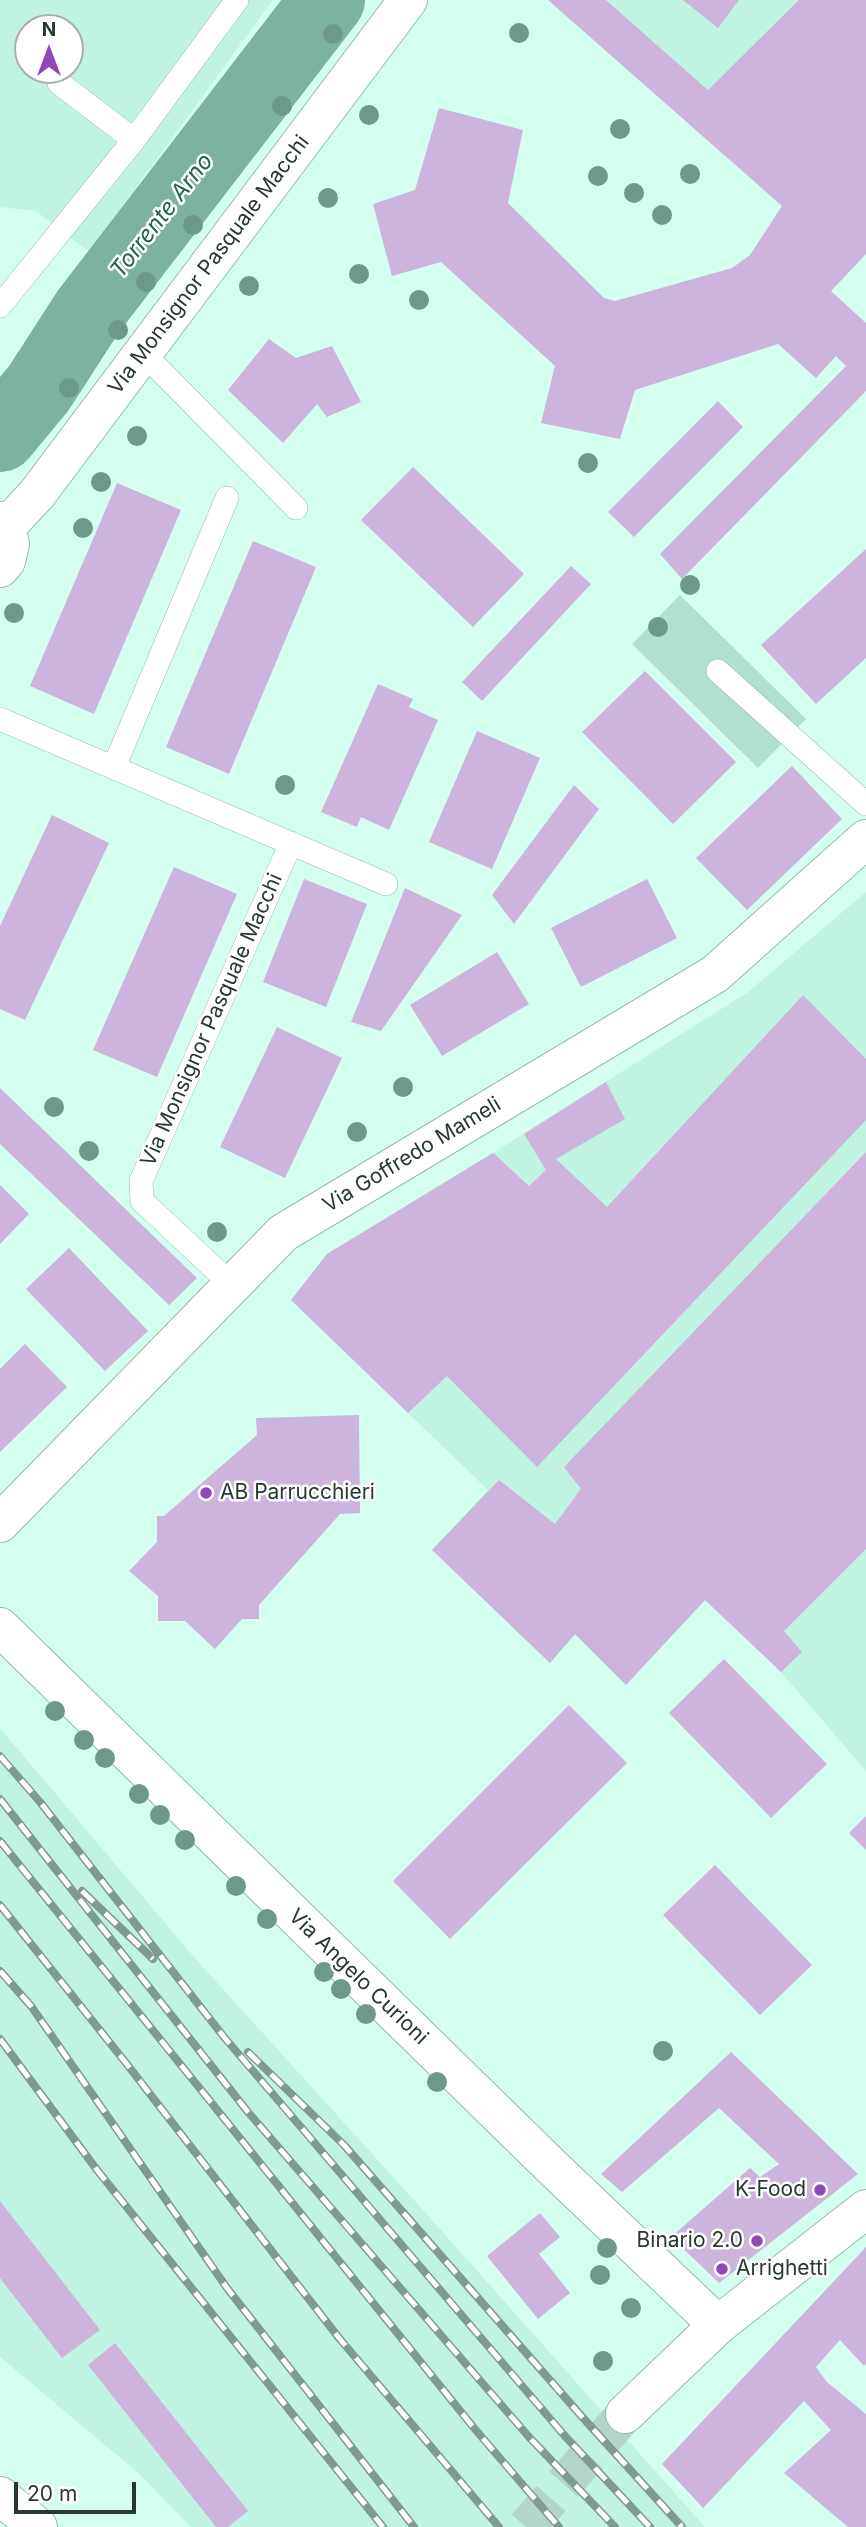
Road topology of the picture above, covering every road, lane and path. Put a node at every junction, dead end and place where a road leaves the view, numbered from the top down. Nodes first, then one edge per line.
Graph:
1 (237, 0) edge
2 (408, 0) edge
3 (60, 84) edge
4 (134, 140) junction
5 (0, 306) edge
6 (143, 353) junction
7 (227, 498) dead end
8 (296, 508) dead end
9 (3, 524) edge
10 (0, 568) edge
11 (718, 671) dead end
12 (0, 719) edge
13 (114, 767) junction
14 (866, 804) edge
15 (866, 839) edge
16 (291, 843) junction
17 (386, 884) dead end
18 (232, 1285) junction
19 (0, 1523) edge
20 (0, 1627) edge
21 (866, 2209) edge
22 (718, 2325) junction
23 (625, 2414) tunnel mouth
24 (0, 2496) edge
25 (38, 2527) edge

1 - 4 lane
2 - 6 street, Via Monsignor Pasquale Macchi
3 - 4 lane
4 - 5 lane
6 - 8 lane
6 - 9 street, Via Monsignor Pasquale Macchi
7 - 13 lane
9 - 10 street, Via Monsignor Pasquale Macchi
11 - 14 lane
12 - 13 lane
13 - 16 lane
15 - 18 street, Via Goffredo Mameli
16 - 17 lane
16 - 18 lane, Via Monsignor Pasquale Macchi
18 - 19 street, Via Goffredo Mameli
20 - 22 street, Via Angelo Curioni
21 - 22 street
22 - 23 street
24 - 25 street

